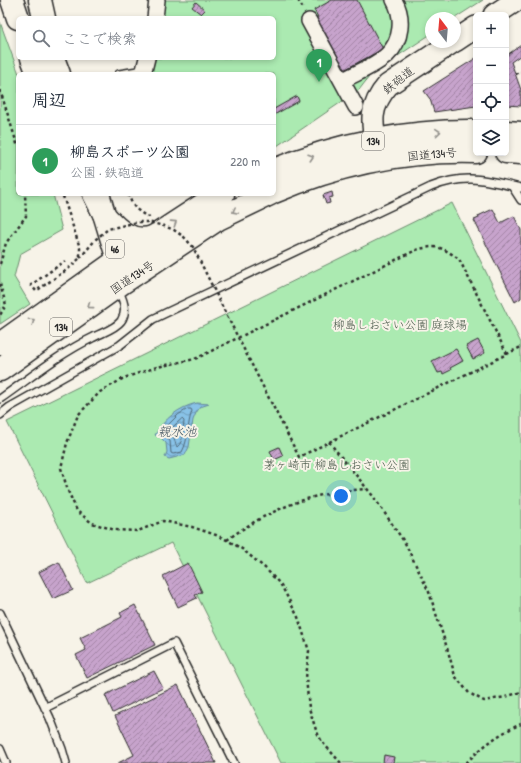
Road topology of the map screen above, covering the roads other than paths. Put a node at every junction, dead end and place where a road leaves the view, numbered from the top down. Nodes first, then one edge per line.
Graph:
1 (12, 0) edge
2 (33, 0) edge
3 (40, 0) edge
4 (157, 0) edge
5 (394, 0) edge
6 (517, 0) edge
7 (499, 12) edge
8 (17, 16) edge
9 (39, 16) edge
10 (44, 16) edge
11 (154, 16) edge
12 (310, 21) dead end
13 (473, 29) edge
14 (461, 37) edge
15 (444, 48) edge
16 (33, 60) edge
17 (54, 60) edge
18 (145, 68) edge
19 (37, 72) edge
20 (58, 72) edge
21 (128, 72) edge
22 (342, 81) junction
23 (356, 107) dead end
24 (473, 131) edge
25 (509, 132) edge
26 (521, 133) edge
27 (377, 151) junction
28 (473, 152) edge
29 (509, 152) edge
30 (521, 153) edge
31 (276, 169) edge
32 (512, 186) junction
33 (521, 188) edge
34 (276, 191) edge
35 (95, 196) edge
36 (99, 196) edge
37 (219, 196) edge
38 (266, 196) edge
39 (521, 200) edge
40 (105, 216) junction
41 (151, 230) junction
42 (118, 260) junction
43 (119, 285) junction
44 (0, 344) edge
45 (0, 370) edge
46 (0, 399) edge
47 (0, 415) edge
48 (0, 613) edge
49 (45, 708) junction
50 (0, 749) edge
51 (6, 763) edge
52 (66, 763) edge
53 (234, 763) edge

1 - 8 main road
2 - 9 main road
3 - 10 main road
4 - 11 street
5 - 22 street
6 - 7 street
12 - 22 street
13 - 14 street, 鉄砲道
15 - 27 street, 鉄砲道
16 - 19 main road
17 - 20 main road
18 - 21 lane
22 - 23 street
27 -> 24 main road, 国道134号 / 134
25 - 26 main road
27 - 28 main road, 国道134号 / 134
31 -> 27 main road, 国道134号 / 134
27 - 34 main road, 国道134号 / 134
29 - 30 main road
32 - 33 lane
32 - 39 lane
32 - 47 lane
35 - 40 main road
36 - 40 main road, 46
41 -> 37 main road, 国道134号 / 134
38 -> 43 main road, 国道134号 / 134
40 - 41 main road, 46
40 - 42 main road, 46
41 - 42 main road, 国道134号 / 134
42 - 43 main road, 46
44 -> 42 main road, 国道134号 / 134
43 -> 45 main road, 国道134号 / 134
43 - 46 lane
48 - 49 lane
49 - 52 lane
49 - 53 lane
50 - 51 lane

